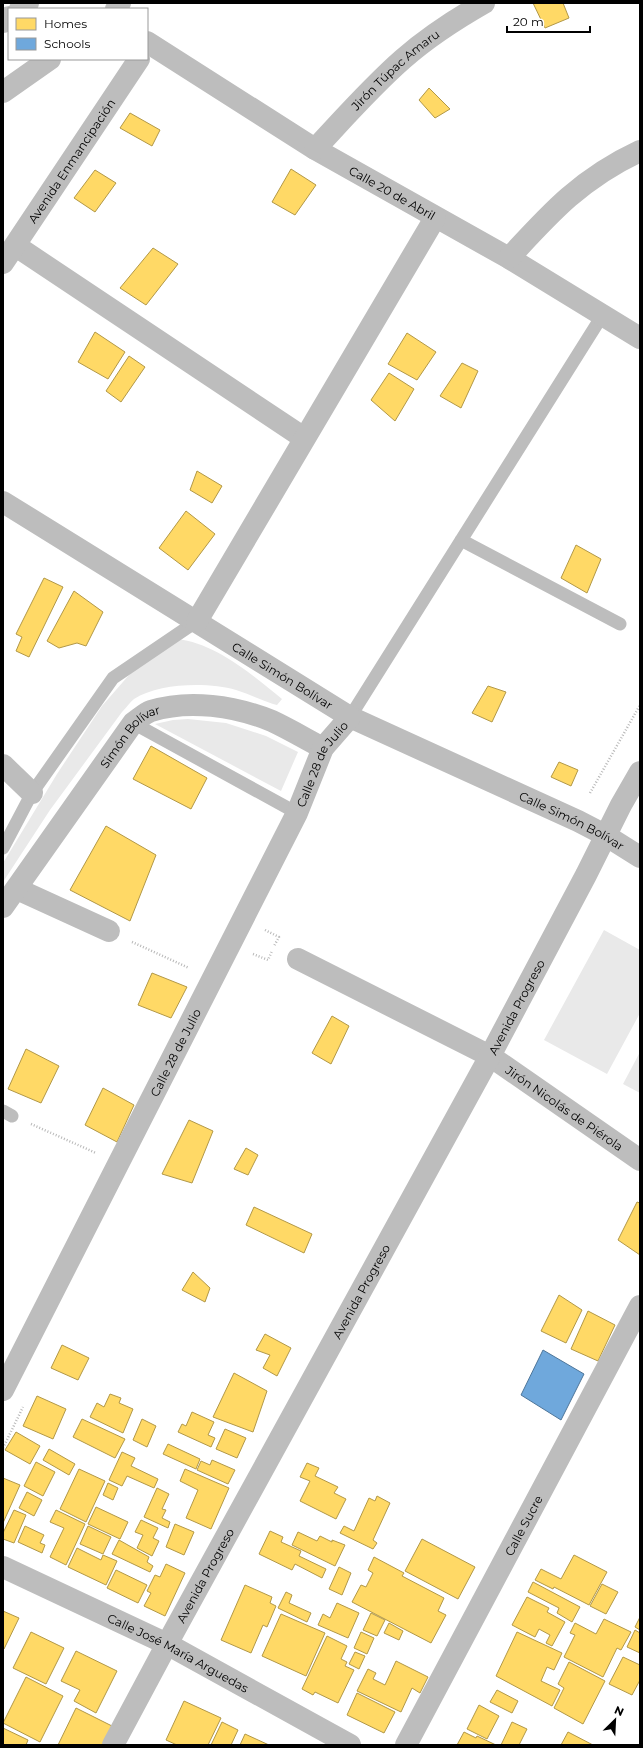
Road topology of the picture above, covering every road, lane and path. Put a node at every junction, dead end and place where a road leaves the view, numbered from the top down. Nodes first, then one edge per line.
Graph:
1 (484, 3) edge
2 (148, 49) edge
3 (49, 60) edge
4 (138, 60) edge
5 (3, 92) edge
6 (315, 149) junction
7 (640, 151) edge
8 (435, 218) junction
9 (9, 254) edge
10 (509, 258) junction
11 (602, 316) junction
12 (640, 338) edge
13 (304, 438) junction
14 (3, 502) edge
15 (462, 540) junction
16 (196, 621) junction
17 (620, 624) dead end
18 (640, 705) edge
19 (350, 717) junction
20 (133, 723) junction
21 (323, 748) junction
22 (3, 765) edge
23 (640, 772) edge
24 (32, 793) junction
25 (590, 793) dead end
26 (297, 813) junction
27 (605, 835) junction
28 (3, 848) edge
29 (640, 857) edge
30 (17, 889) junction
31 (3, 907) edge
32 (109, 931) joint
33 (273, 948) dead end
34 (250, 952) dead end
35 (298, 959) dead end
36 (213, 979) junction
37 (490, 1056) junction
38 (8, 1114) edge
39 (640, 1160) edge
40 (119, 1164) junction
41 (640, 1306) edge
42 (3, 1390) edge
43 (3, 1567) edge
44 (167, 1644) junction
45 (113, 1745) edge
46 (350, 1745) edge
47 (406, 1745) edge

1 - 6 street, Jirón Túpac Amaru
2 - 6 street, Calle 20 de Abril
3 - 5 street
4 - 9 street, Avenida Enmancipación
6 - 8 street, Calle 20 de Abril
7 - 10 street
8 - 10 street, Calle 20 de Abril
8 - 13 street
9 - 13 street
10 - 11 street, Calle 20 de Abril
11 - 12 street, Calle 20 de Abril
11 - 15 lane
13 - 16 street
14 - 16 street, Calle Simón Bolívar
15 - 17 lane
15 - 19 lane
16 - 19 street, Calle Simón Bolívar
16 - 24 lane
18 - 25 path
19 - 21 street, Calle 28 de Julio
19 - 27 street, Calle Simón Bolívar
20 - 21 street, Simón Bolívar
20 - 26 lane
20 - 30 street, Simón Bolívar
21 - 26 street, Calle 28 de Julio
22 - 24 street
23 - 27 street, Avenida Progreso
24 - 28 lane
26 - 36 street, Calle 28 de Julio
27 - 29 street, Calle Simón Bolívar
27 - 37 street, Avenida Progreso
30 - 31 street, Simón Bolívar
30 - 32 street
32 - 36 path
33 - 34 path
35 - 37 street, Jirón Nicolás de Piérola
36 - 40 street, Calle 28 de Julio
37 - 39 street, Jirón Nicolás de Piérola
37 - 44 street, Avenida Progreso
38 - 40 path
40 - 42 street, Calle 28 de Julio
41 - 47 street, Calle Sucre
43 - 44 street, Calle José María Arguedas
44 - 45 street, Avenida Progreso
44 - 46 street, Calle José María Arguedas

